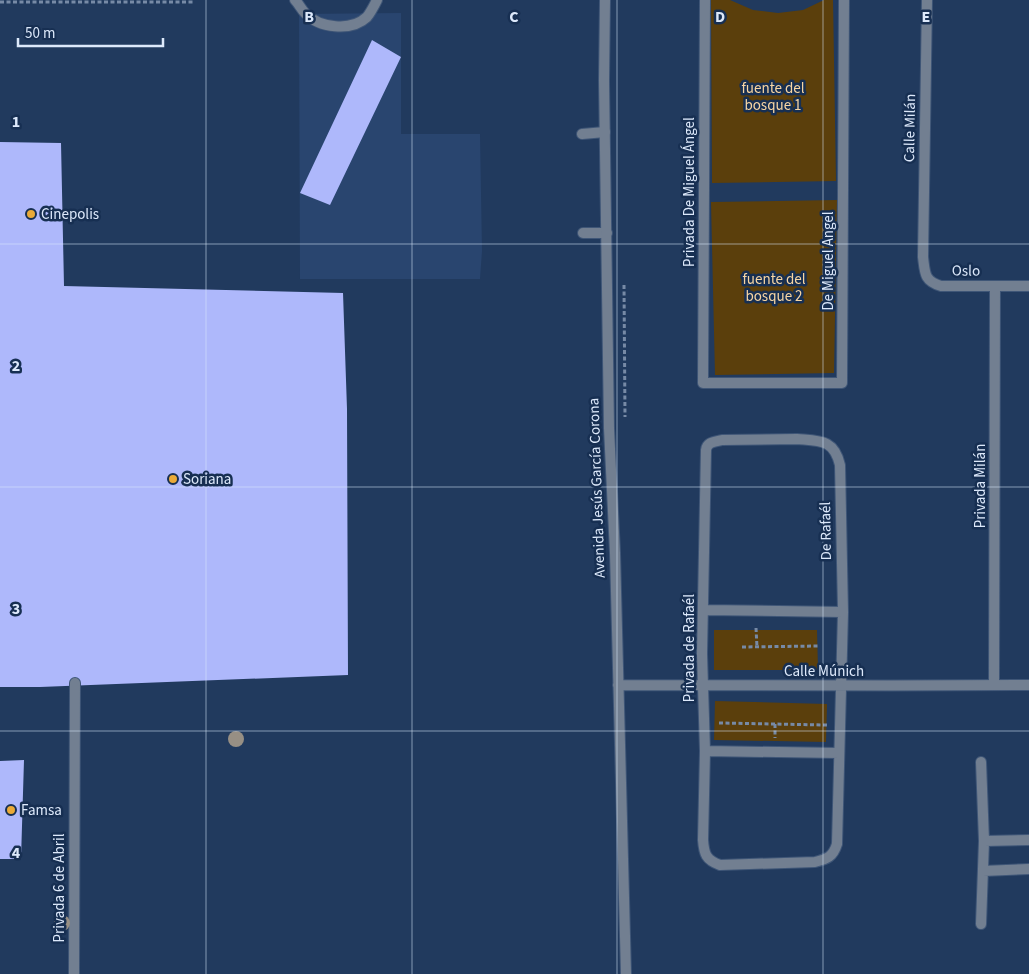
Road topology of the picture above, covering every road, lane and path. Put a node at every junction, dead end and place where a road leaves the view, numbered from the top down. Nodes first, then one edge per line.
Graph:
1 (295, 0) edge
2 (377, 0) edge
3 (605, 0) edge
4 (705, 0) edge
5 (844, 0) edge
6 (927, 0) edge
7 (0, 2) edge
8 (193, 2) dead end
9 (606, 132) junction
10 (582, 134) dead end
11 (583, 233) dead end
12 (607, 233) junction
13 (923, 257) joint
14 (995, 286) junction
15 (1029, 286) edge
16 (703, 383) joint
17 (834, 451) joint
18 (704, 610) junction
19 (843, 612) junction
20 (756, 628) dead end
21 (820, 646) dead end
22 (742, 647) dead end
23 (757, 647) junction
24 (75, 683) dead end
25 (702, 684) junction
26 (994, 685) junction
27 (1029, 685) edge
28 (618, 686) junction
29 (841, 687) junction
30 (713, 723) dead end
31 (775, 724) junction
32 (827, 725) dead end
33 (775, 742) dead end
34 (705, 751) junction
35 (839, 753) junction
36 (981, 762) dead end
37 (1029, 840) edge
38 (984, 841) junction
39 (830, 858) joint
40 (1029, 869) edge
41 (983, 871) junction
42 (981, 924) dead end
43 (74, 974) edge
44 (626, 974) edge

1 - 2 street
3 - 9 street, Avenida Jesús García Corona
4 - 16 street, Privada De Miguel Ángel
5 - 16 street, De Miguel Angel
6 - 13 street, Calle Milán
7 - 8 path
9 - 10 street
9 - 12 street, Avenida Jesús García Corona
11 - 12 street
12 - 28 street, Avenida Jesús García Corona
13 - 14 street, Oslo
14 - 15 street, Oslo
14 - 26 street, Privada Milán
17 - 18 street, Privada de Rafaél
17 - 19 street, De Rafaél
18 - 19 street
18 - 25 street, Privada de Rafaél
19 - 29 street, De Rafaél
20 - 23 path
21 - 23 path
22 - 23 path
24 - 43 street, Privada 6 de Abril
25 - 28 street, Calle Múnich
25 - 29 street, Calle Múnich
25 - 34 street, Privada de Rafaél
26 - 27 street, Calle Múnich
26 - 29 street, Calle Múnich
28 - 44 street, Avenida Jesús García Corona
29 - 35 street, De Rafaél
30 - 31 path
31 - 32 path
31 - 33 path
34 - 35 street
34 - 39 street, Privada de Rafaél
35 - 39 street, De Rafaél
36 - 38 street
37 - 38 street
38 - 41 street
40 - 41 street
41 - 42 street

